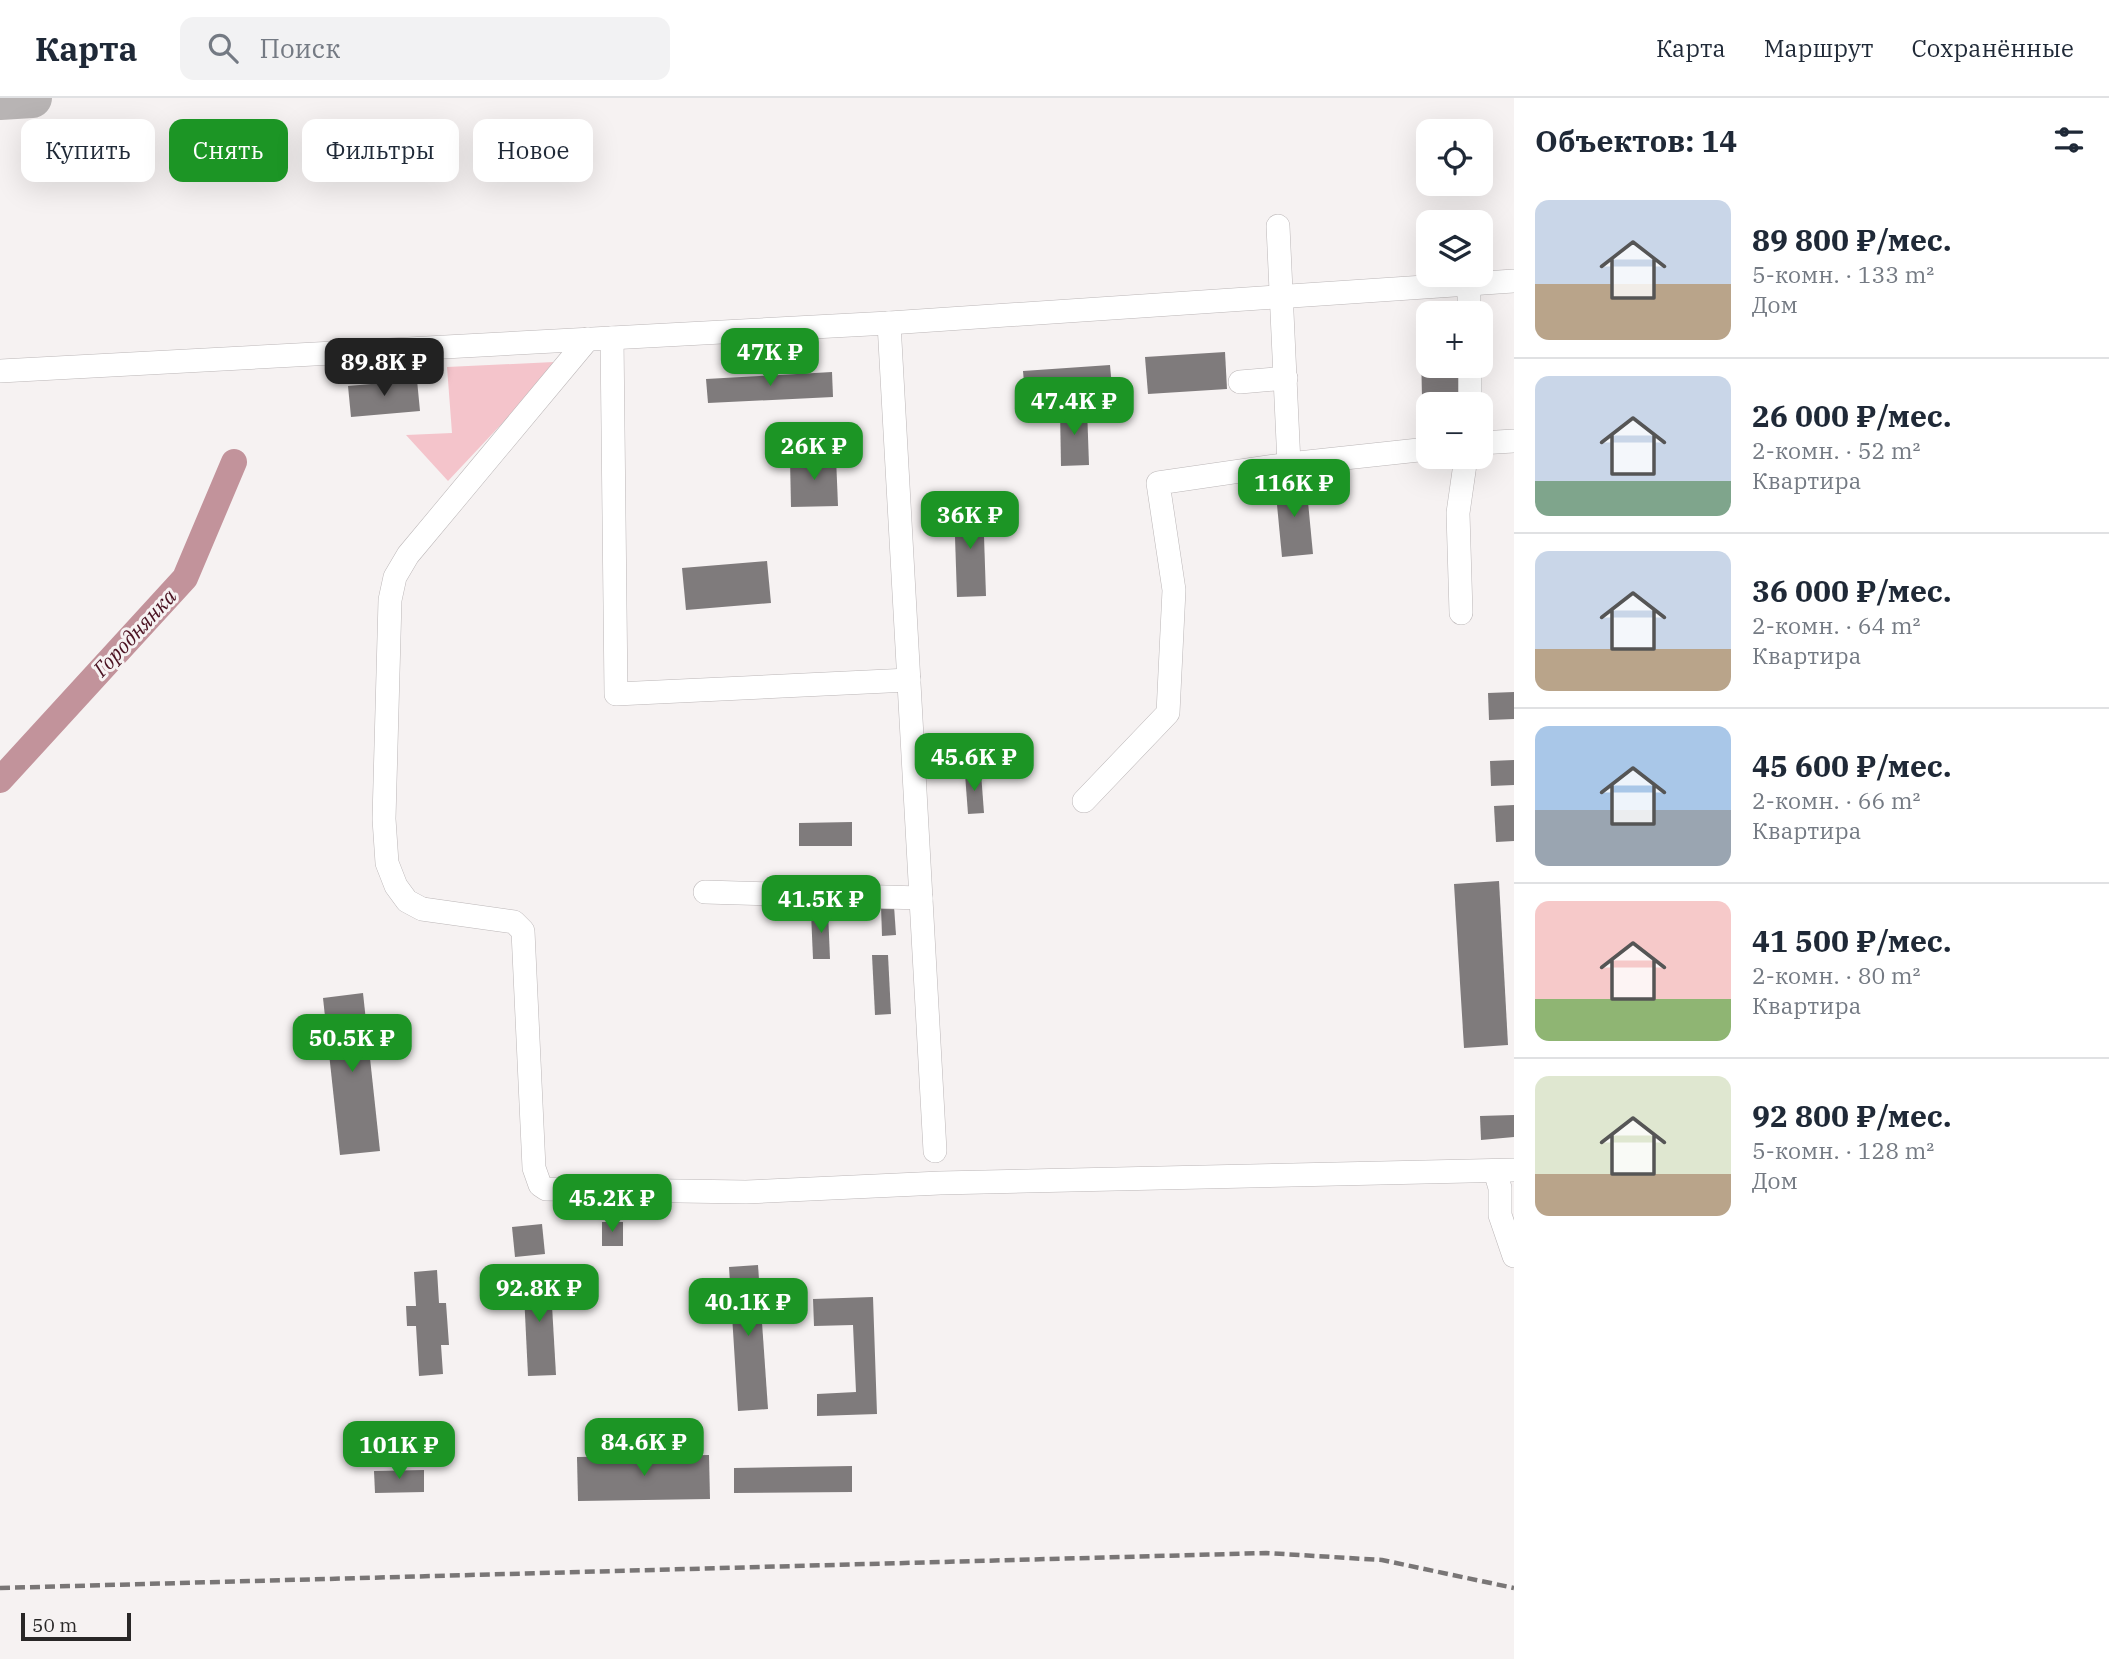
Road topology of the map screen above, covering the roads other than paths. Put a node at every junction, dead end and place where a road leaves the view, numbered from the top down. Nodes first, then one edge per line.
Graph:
1 (1278, 226) dead end
2 (1514, 281) edge
3 (1493, 282) edge
4 (1426, 287) edge
5 (1283, 297) junction
6 (889, 323) junction
7 (612, 338) junction
8 (588, 339) junction
9 (0, 371) edge
10 (1286, 378) junction
11 (1240, 382) dead end
12 (1514, 441) edge
13 (1493, 442) edge
14 (1416, 450) edge
15 (1289, 464) junction
16 (1464, 469) edge
17 (1461, 612) dead end
18 (909, 680) junction
19 (1084, 801) dead end
20 (705, 892) dead end
21 (921, 898) junction
22 (935, 1151) dead end
23 (1504, 1170) edge
24 (1514, 1256) edge

1 - 5 street
2 - 3 street
4 - 5 street
5 - 6 street
5 - 10 street
6 - 7 street
6 - 18 street
7 - 8 street
7 - 18 street
8 - 9 street
8 - 23 street
10 - 11 street
10 - 15 street
12 - 13 street
14 - 15 street
15 - 19 street
16 - 17 street
18 - 21 street
20 - 21 street
21 - 22 street
23 - 24 street

